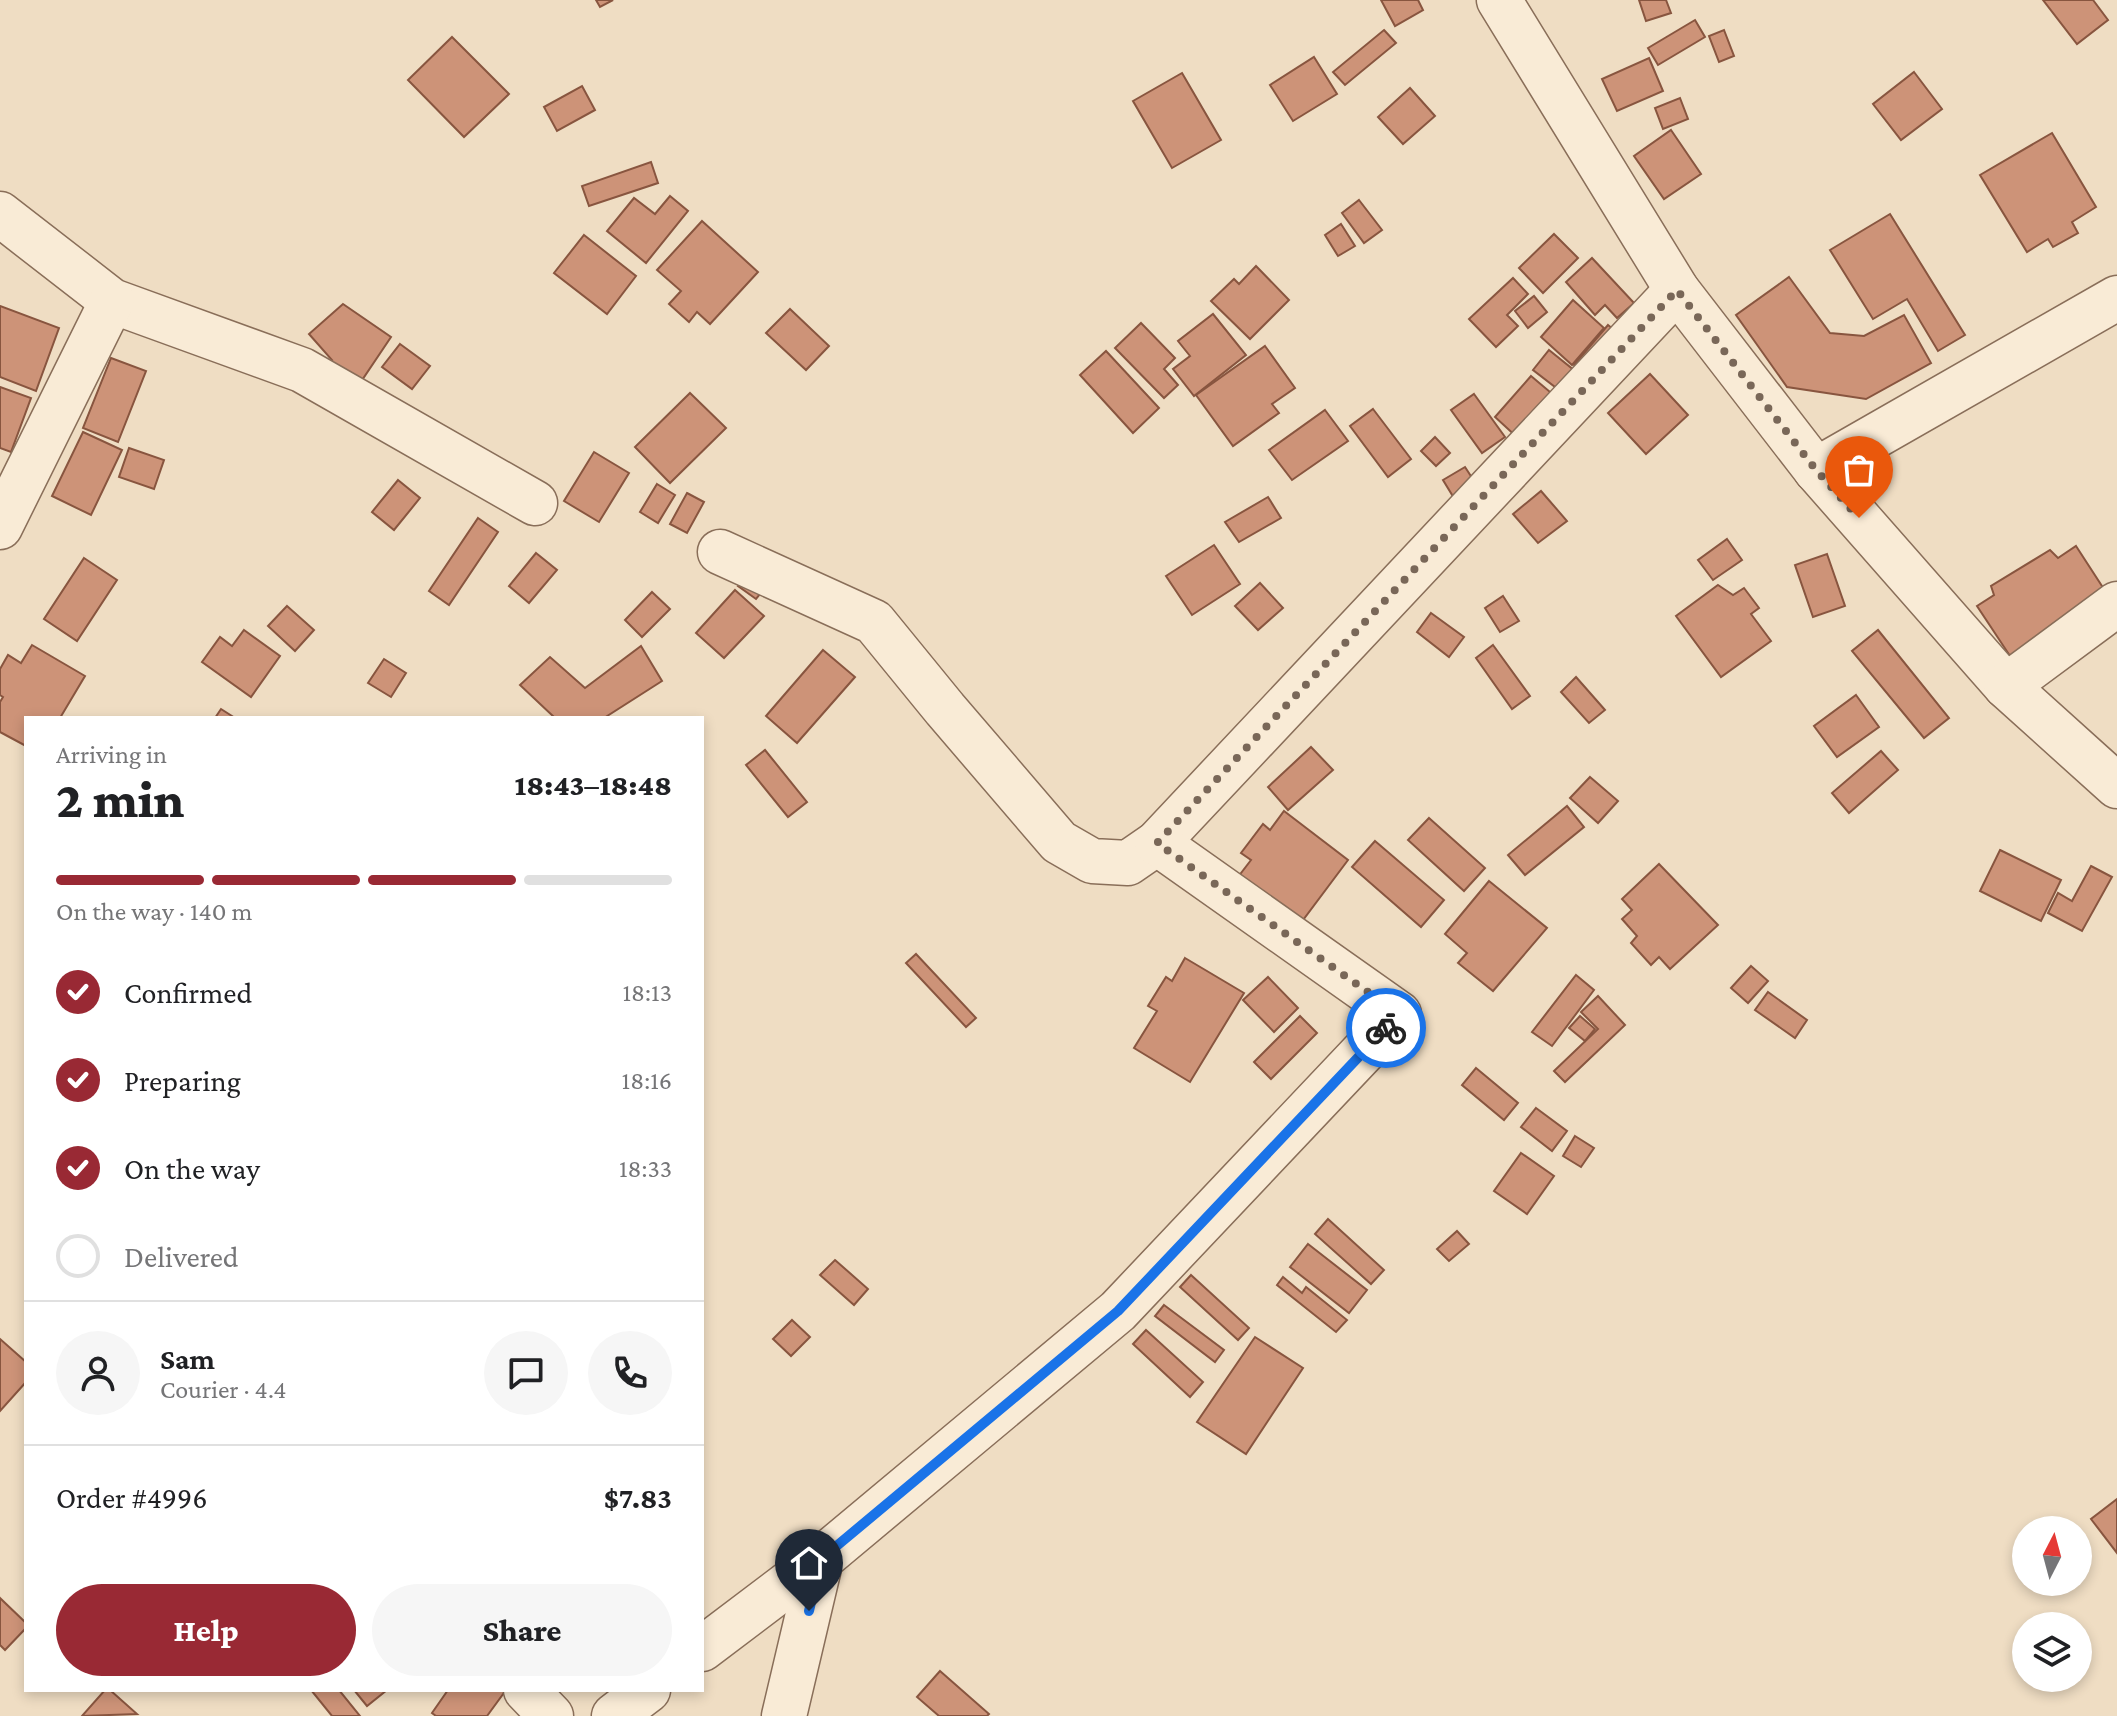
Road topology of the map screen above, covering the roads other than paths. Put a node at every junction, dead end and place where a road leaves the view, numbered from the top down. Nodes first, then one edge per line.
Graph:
1 (1499, 0) edge
2 (0, 214) edge
3 (1677, 290) junction
4 (2117, 298) edge
5 (112, 301) junction
6 (1816, 470) junction
7 (535, 503) dead end
8 (0, 527) edge
9 (720, 552) dead end
10 (2117, 604) edge
11 (2006, 686) junction
12 (2117, 786) edge
13 (1157, 843) junction
14 (821, 1559) junction
15 (704, 1647) edge
16 (528, 1692) edge
17 (645, 1692) edge
18 (551, 1716) edge
19 (614, 1716) edge
20 (784, 1716) edge

1 - 3 street
2 - 5 street
3 - 6 street
3 - 13 street
4 - 6 street
5 - 7 street
5 - 8 street
6 - 11 street
9 - 13 street
10 - 11 street
11 - 12 street
13 - 14 street
14 - 15 street
14 - 20 street
16 - 18 street
17 - 19 street

